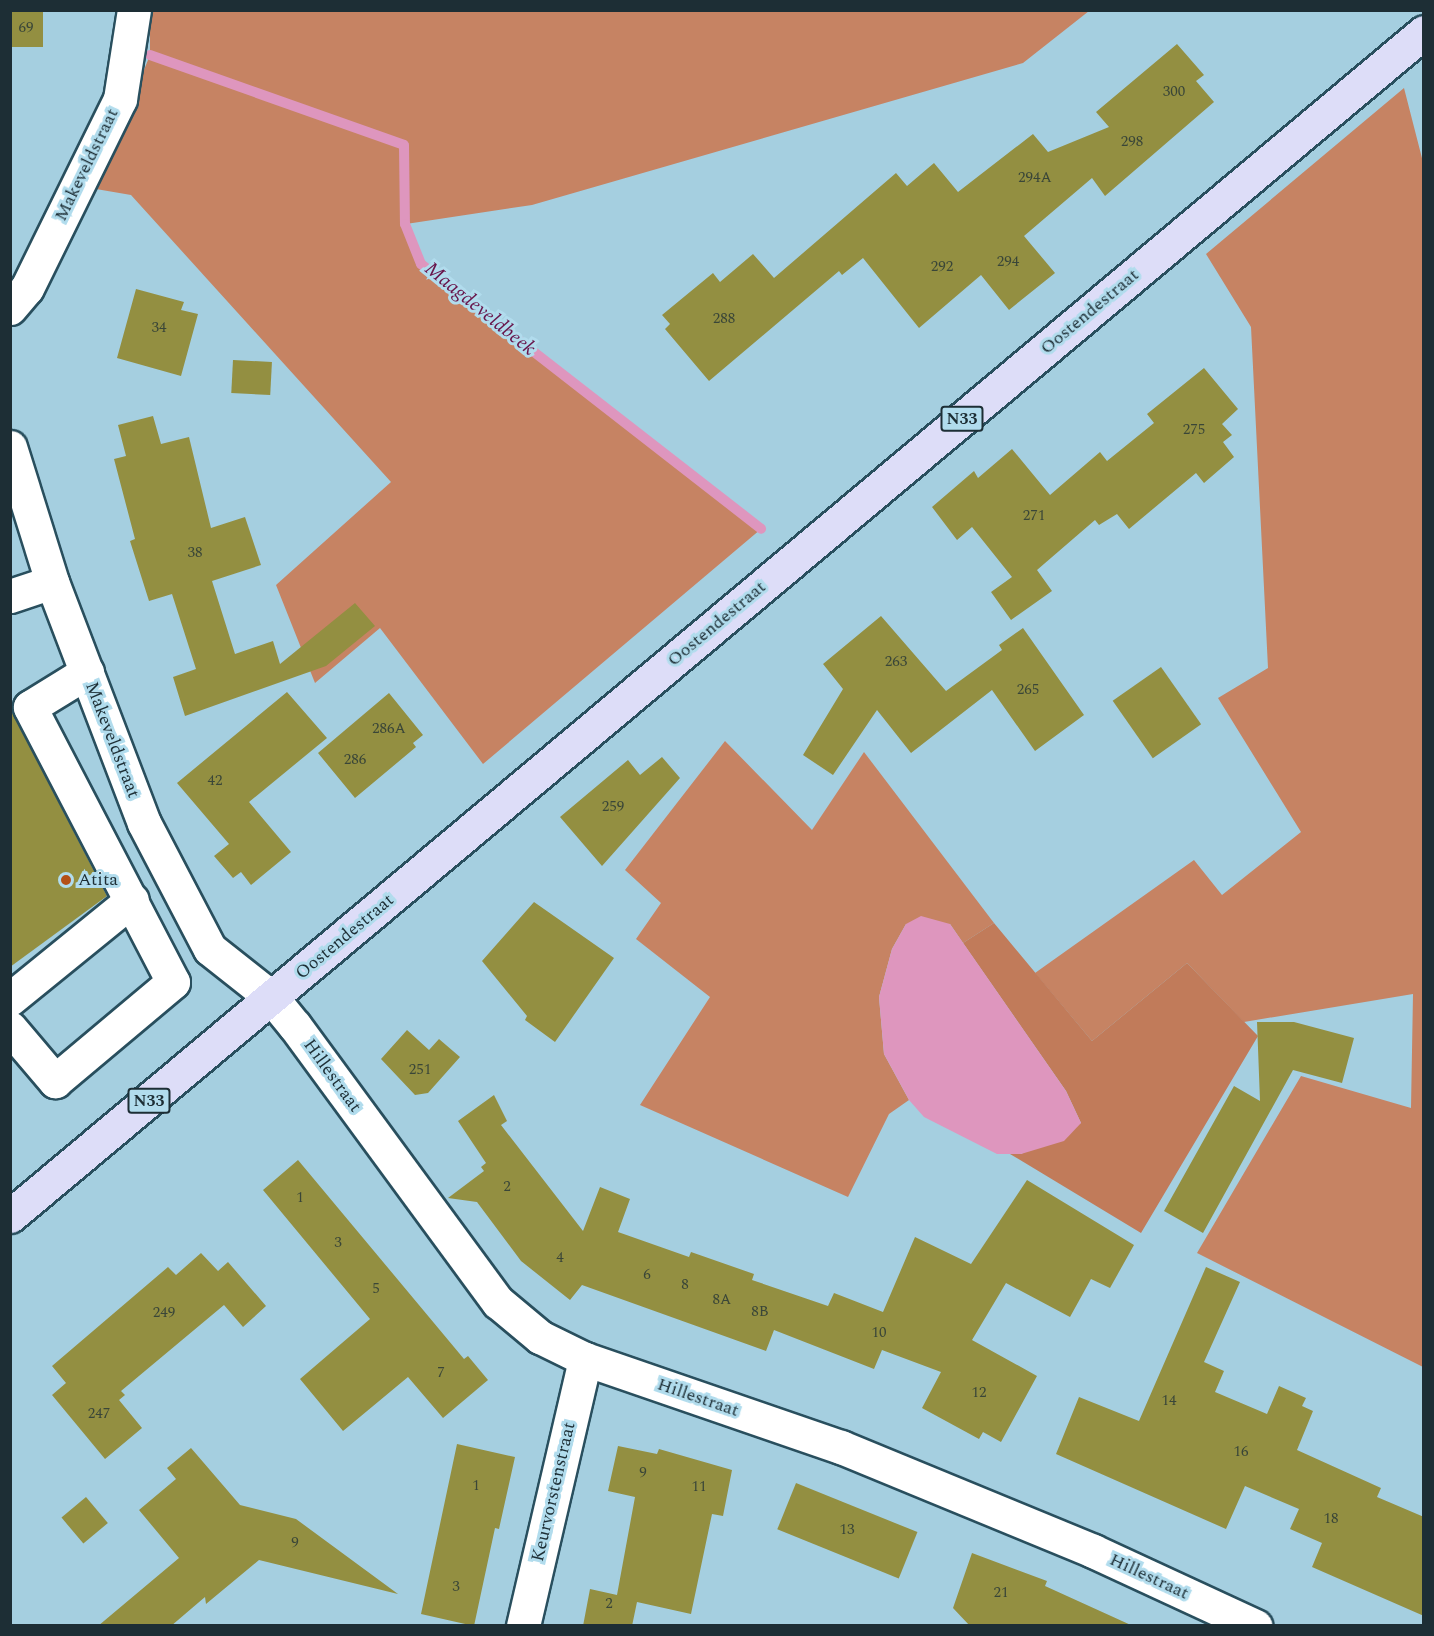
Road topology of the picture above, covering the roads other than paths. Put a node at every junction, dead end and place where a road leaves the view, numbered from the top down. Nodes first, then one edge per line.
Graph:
1 (134, 10) edge
2 (1424, 32) edge
3 (10, 308) edge
4 (10, 447) edge
5 (52, 582) junction
6 (10, 596) edge
7 (87, 672) junction
8 (132, 900) junction
9 (272, 998) junction
10 (10, 999) edge
11 (10, 1028) edge
12 (10, 1216) edge
13 (585, 1359) junction
14 (523, 1626) edge
15 (1255, 1626) edge

1 - 3 street, Makeveldstraat
2 - 9 main road, Oostendestraat / N33
4 - 5 street, Makeveldstraat
5 - 6 street
5 - 7 street, Makeveldstraat
7 - 8 street
7 - 9 street, Makeveldstraat
8 - 10 street
8 - 11 street
9 - 12 main road, Oostendestraat / N33
9 - 13 street, Hillestraat
13 - 14 street, Keurvorstenstraat
13 - 15 street, Hillestraat

